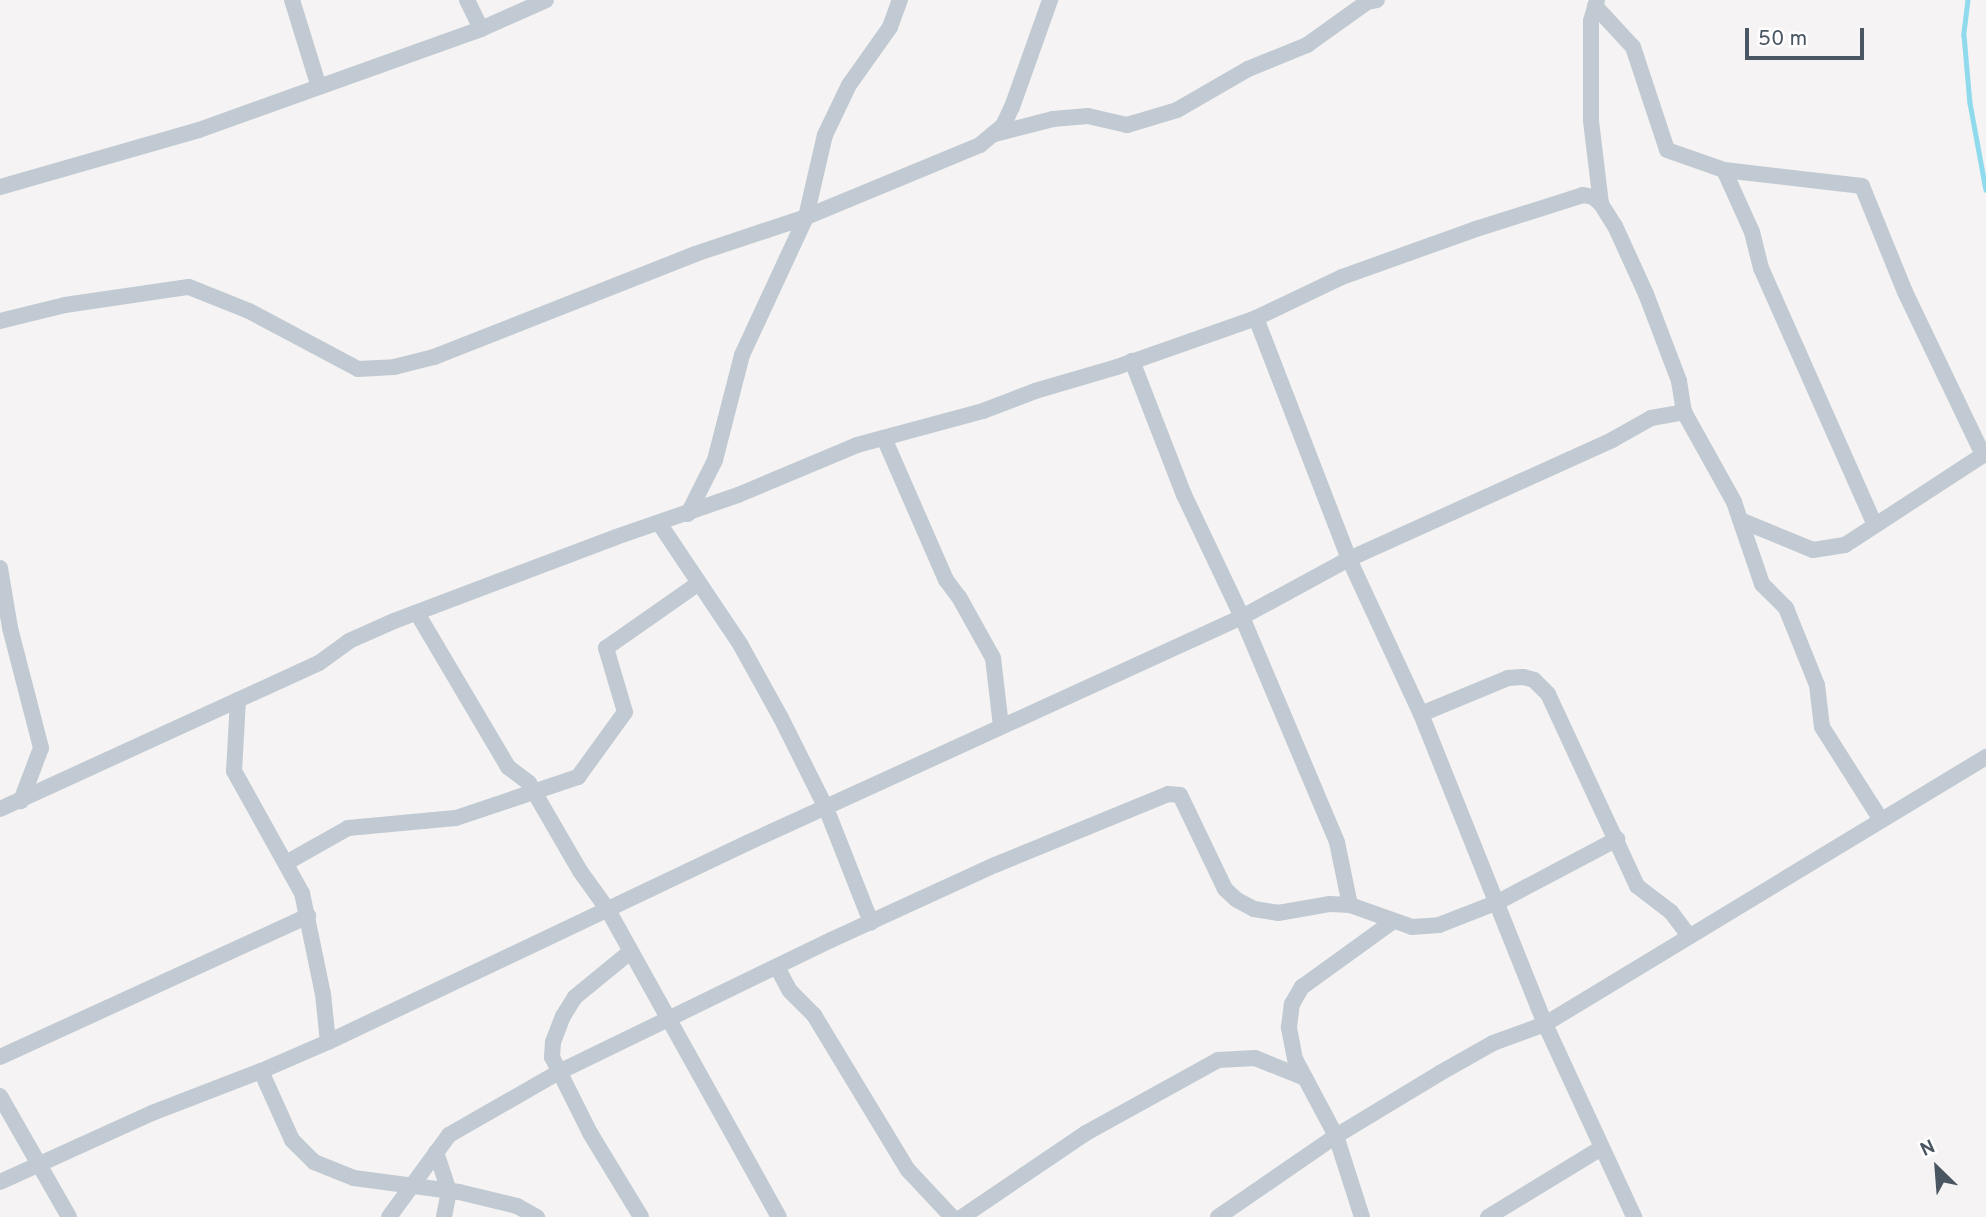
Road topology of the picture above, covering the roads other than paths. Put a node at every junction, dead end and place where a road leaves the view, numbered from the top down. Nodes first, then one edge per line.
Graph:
1 (292, 0) edge
2 (467, 0) edge
3 (546, 0) edge
4 (900, 0) edge
5 (1050, 0) edge
6 (1377, 0) edge
7 (1596, 3) edge
8 (481, 29) junction
9 (319, 87) junction
10 (993, 134) junction
11 (1724, 170) junction
12 (0, 187) edge
13 (1601, 204) junction
14 (806, 217) junction
15 (1256, 318) junction
16 (0, 321) edge
17 (1132, 361) junction
18 (1684, 412) junction
19 (884, 438) junction
20 (1984, 454) edge
21 (688, 514) junction
22 (1740, 520) junction
23 (659, 523) junction
24 (1875, 524) junction
25 (1349, 559) junction
26 (0, 568) edge
27 (699, 583) junction
28 (417, 613) junction
29 (1242, 617) junction
30 (238, 700) junction
31 (1421, 715) junction
32 (1001, 726) junction
33 (1986, 757) edge
34 (535, 793) junction
35 (21, 802) junction
36 (826, 807) junction
37 (0, 809) edge
38 (1881, 820) junction
39 (1617, 839) junction
40 (286, 863) junction
41 (1498, 902) junction
42 (1350, 905) junction
43 (608, 910) junction
44 (308, 916) junction
45 (871, 922) junction
46 (1392, 922) junction
47 (1689, 936) junction
48 (630, 952) junction
49 (777, 967) junction
50 (669, 1019) junction
51 (1545, 1024) junction
52 (328, 1042) junction
53 (0, 1057) edge
54 (261, 1072) junction
55 (559, 1072) junction
56 (1305, 1078) junction
57 (0, 1096) edge
58 (1336, 1136) junction
59 (1601, 1149) junction
60 (436, 1152) junction
61 (39, 1164) junction
62 (0, 1182) edge
63 (411, 1187) junction
64 (449, 1191) junction
65 (69, 1217) edge
66 (389, 1217) edge
67 (444, 1217) edge
68 (537, 1217) edge
69 (640, 1217) edge
70 (779, 1217) edge
71 (951, 1217) edge
72 (962, 1217) edge
73 (1218, 1217) edge
74 (1362, 1217) edge
75 (1488, 1217) edge
76 (1634, 1217) edge

1 - 9 street
2 - 8 street
3 - 8 street
4 - 14 street
5 - 10 street
6 - 10 street
7 - 11 street
7 - 13 street
8 - 9 street
9 - 12 street
10 - 14 street
11 - 20 street
11 - 24 street
13 - 15 street
13 - 18 street
14 - 16 street
14 - 21 street
15 - 17 street
15 - 25 street
17 - 19 street
17 - 29 street
18 - 22 street
18 - 25 street
19 - 21 street
19 - 32 street
20 - 24 street
21 - 23 street
22 - 24 street
22 - 38 street
23 - 27 street
23 - 28 street
25 - 29 street
25 - 31 street
26 - 35 street
27 - 34 street
27 - 36 street
28 - 30 street
28 - 34 street
29 - 32 street
29 - 42 street
30 - 35 street
30 - 40 street
31 - 39 street
31 - 41 street
32 - 36 street
33 - 38 street
34 - 40 street
34 - 43 street
35 - 37 street
36 - 43 street
36 - 45 street
38 - 47 street
39 - 41 street
39 - 47 street
40 - 44 street
41 - 46 street
41 - 51 street
42 - 45 street
42 - 46 street
43 - 48 street
43 - 52 street
44 - 52 street
44 - 53 street
45 - 49 street
46 - 56 street
47 - 51 street
48 - 50 street
48 - 55 street
49 - 50 street
49 - 71 street
50 - 55 street
50 - 70 street
51 - 58 street
51 - 59 street
52 - 54 street
54 - 61 street
54 - 63 street
55 - 60 street
55 - 69 street
56 - 58 street
56 - 72 street
57 - 61 street
58 - 73 street
58 - 74 street
59 - 75 street
59 - 76 street
60 - 63 street
60 - 64 street
61 - 62 street
61 - 65 street
63 - 64 street
63 - 66 street
64 - 67 street
64 - 68 street

